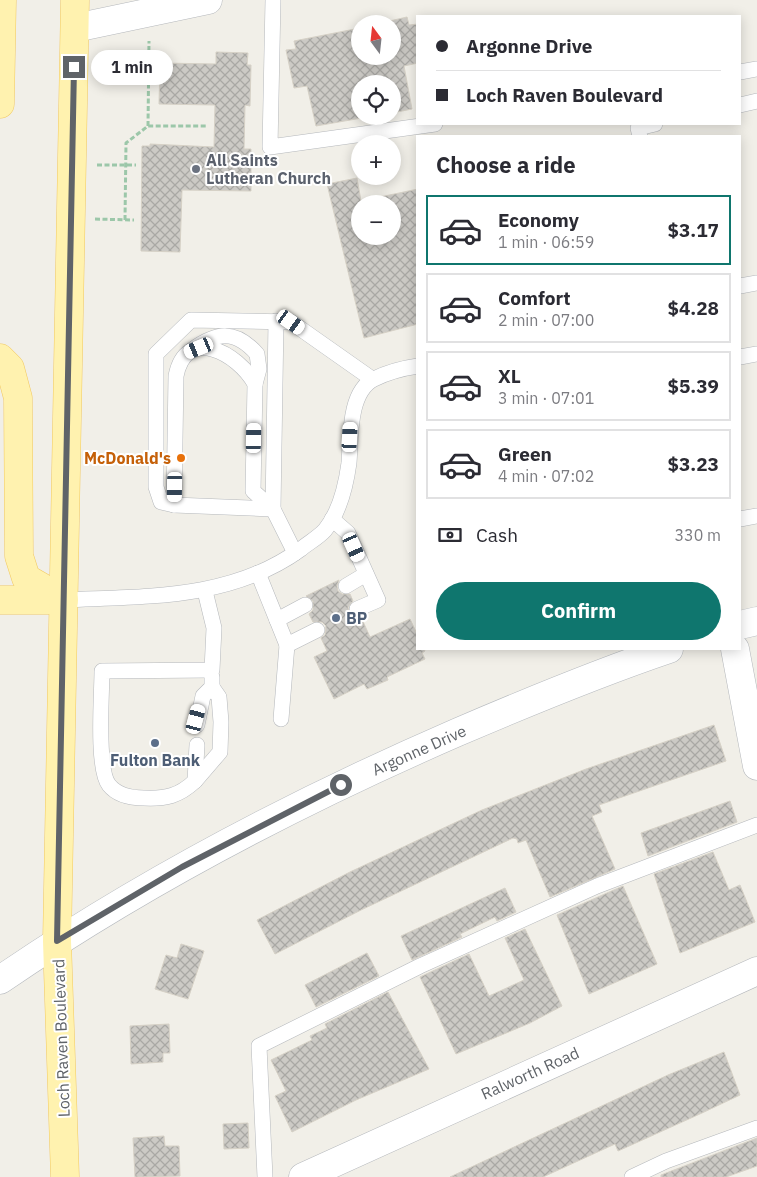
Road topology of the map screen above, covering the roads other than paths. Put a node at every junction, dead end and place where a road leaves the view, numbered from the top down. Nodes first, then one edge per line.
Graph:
1 (2, 0) edge
2 (75, 0) edge
3 (208, 0) edge
4 (272, 0) edge
5 (75, 28) junction
6 (757, 68) edge
7 (741, 72) edge
8 (757, 101) edge
9 (0, 104) edge
10 (741, 105) edge
11 (428, 125) edge
12 (651, 125) edge
13 (640, 135) edge
14 (757, 283) edge
15 (741, 286) edge
16 (276, 321) junction
17 (757, 354) edge
18 (741, 357) edge
19 (0, 358) edge
20 (416, 367) edge
21 (372, 379) junction
22 (174, 506) junction
23 (273, 509) junction
24 (757, 516) edge
25 (332, 519) junction
26 (741, 519) edge
27 (295, 552) junction
28 (258, 573) junction
29 (366, 574) junction
30 (346, 586) dead end
31 (205, 590) junction
32 (0, 600) edge
33 (64, 600) junction
34 (305, 605) dead end
35 (357, 610) dead end
36 (277, 620) junction
37 (757, 621) edge
38 (741, 625) edge
39 (317, 630) dead end
40 (287, 645) junction
41 (666, 650) edge
42 (736, 650) edge
43 (212, 670) junction
44 (212, 687) junction
45 (281, 719) dead end
46 (196, 725) dead end
47 (197, 745) dead end
48 (757, 766) edge
49 (195, 780) junction
50 (757, 825) edge
51 (57, 941) junction
52 (757, 971) edge
53 (0, 980) edge
54 (757, 1128) edge
55 (65, 1177) edge
56 (265, 1177) edge
57 (303, 1177) edge
58 (632, 1177) edge

1 - 9 main road
2 - 5 main road, Loch Raven Boulevard
3 - 5 main road
4 - 11 lane
5 - 33 main road, Loch Raven Boulevard
6 - 7 lane
8 - 10 lane
12 - 13 lane
14 - 15 lane
16 - 21 lane
16 - 22 lane
16 - 23 lane
17 - 18 lane
19 - 33 main road
20 - 21 lane
21 - 25 lane
22 - 23 lane
22 - 23 lane
23 - 27 lane
24 - 26 lane
25 - 27 lane
25 - 29 lane
27 - 28 lane
28 - 31 lane
28 - 36 lane
29 - 30 lane
29 - 35 lane
31 - 33 lane
31 - 43 lane
32 - 33 main road
33 - 51 main road, Loch Raven Boulevard
34 - 36 lane
36 - 40 lane
37 - 38 main road
39 - 40 lane
40 - 45 lane
41 - 51 main road, Argonne Drive
42 - 48 main road
43 - 44 lane
43 - 49 lane
44 - 46 lane
44 - 49 lane
47 - 49 lane
50 - 56 lane
51 - 53 main road, Argonne Drive
51 - 55 main road, Loch Raven Boulevard
52 - 57 main road, Ralworth Road
54 - 58 lane

